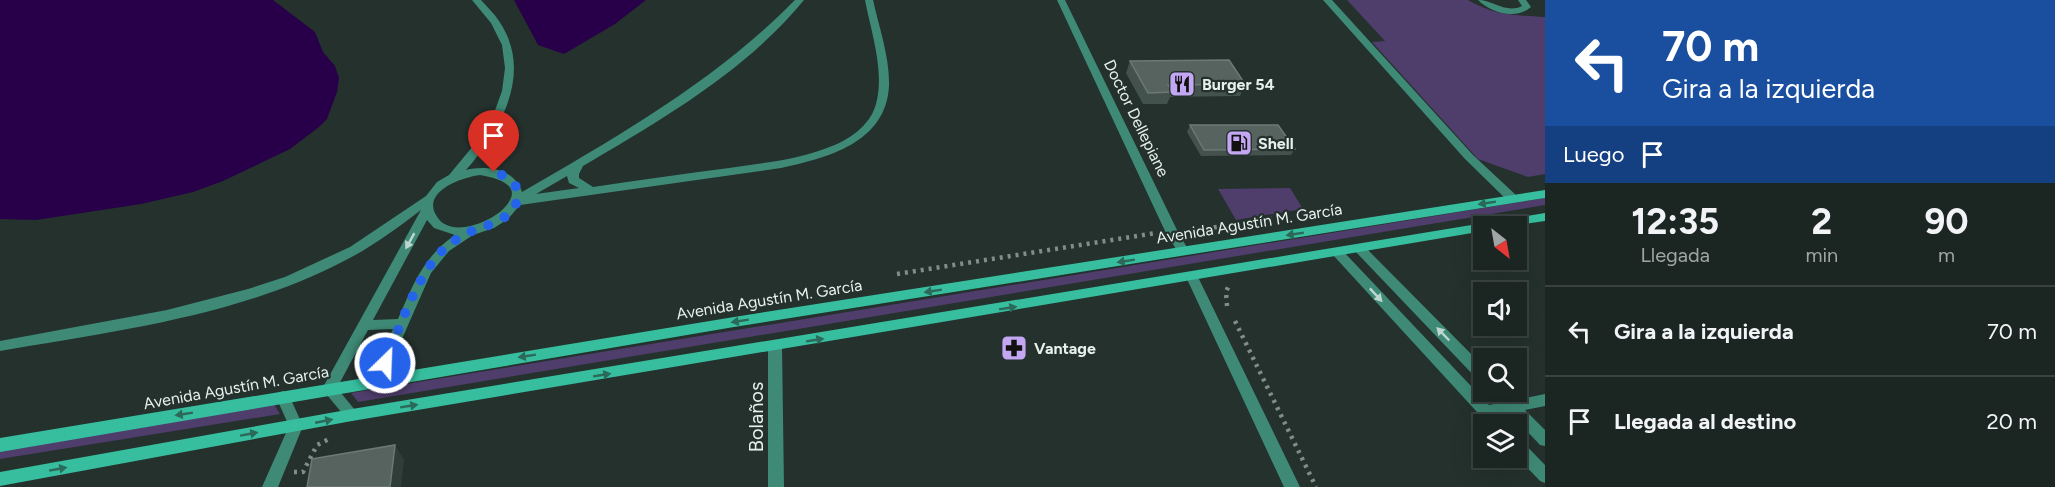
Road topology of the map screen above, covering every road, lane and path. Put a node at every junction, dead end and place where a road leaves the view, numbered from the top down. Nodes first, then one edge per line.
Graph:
1 (476, 0) edge
2 (800, 0) edge
3 (869, 0) edge
4 (1061, 0) edge
5 (1327, 0) edge
6 (1482, 0) edge
7 (1522, 0) edge
8 (579, 164) junction
9 (451, 179) junction
10 (591, 190) junction
11 (1545, 194) edge
12 (1513, 199) junction
13 (517, 201) junction
14 (427, 205) junction
15 (1289, 216) dead end
16 (1545, 217) edge
17 (1527, 220) edge
18 (1473, 229) edge
19 (470, 231) junction
20 (1171, 231) junction
21 (1359, 248) junction
22 (1183, 251) junction
23 (1336, 252) junction
24 (897, 274) dead end
25 (1192, 277) junction
26 (1235, 281) dead end
27 (402, 324) junction
28 (363, 325) junction
29 (0, 346) edge
30 (775, 347) junction
31 (1473, 365) edge
32 (376, 382) junction
33 (329, 389) junction
34 (283, 397) junction
35 (1545, 400) edge
36 (1508, 402) edge
37 (1513, 407) junction
38 (1486, 412) joint
39 (352, 415) junction
40 (296, 426) junction
41 (1545, 440) edge
42 (0, 445) edge
43 (1527, 457) edge
44 (1545, 476) edge
45 (0, 479) edge
46 (270, 487) edge
47 (776, 487) edge
48 (1292, 487) edge
49 (1317, 487) edge

1 - 9 street
2 - 8 street
3 - 10 street
4 - 20 street, Doctor Dellepiane
5 - 12 street
6 - 7 street
8 - 10 street
8 - 13 street
9 - 13 street
9 - 14 street
10 - 13 street
11 - 12 main road, Avenida Agustín M. García
12 -> 22 main road, Avenida Agustín M. García
13 - 19 street
14 - 19 street
14 -> 28 street
14 - 29 street
15 - 20 path
16 - 17 main road
18 - 21 main road
19 - 27 street
20 - 22 street, Doctor Dellepiane
20 - 24 path
21 - 23 main road
31 -> 21 street
22 -> 32 main road, Avenida Agustín M. García
23 - 25 main road
23 -> 38 street
30 -> 25 main road
25 - 48 street
26 - 49 path
27 - 28 street
27 - 32 street
28 - 33 street
39 -> 30 main road
30 - 47 street, Bolaños
32 - 33 main road, Avenida Agustín M. García
33 - 34 main road, Avenida Agustín M. García
33 - 39 street
34 - 40 street
34 -> 42 main road, Avenida Agustín M. García
35 - 37 street
36 - 37 street
37 - 38 street
37 - 41 street
40 -> 39 main road
45 -> 40 main road
40 - 46 street
43 - 44 street

